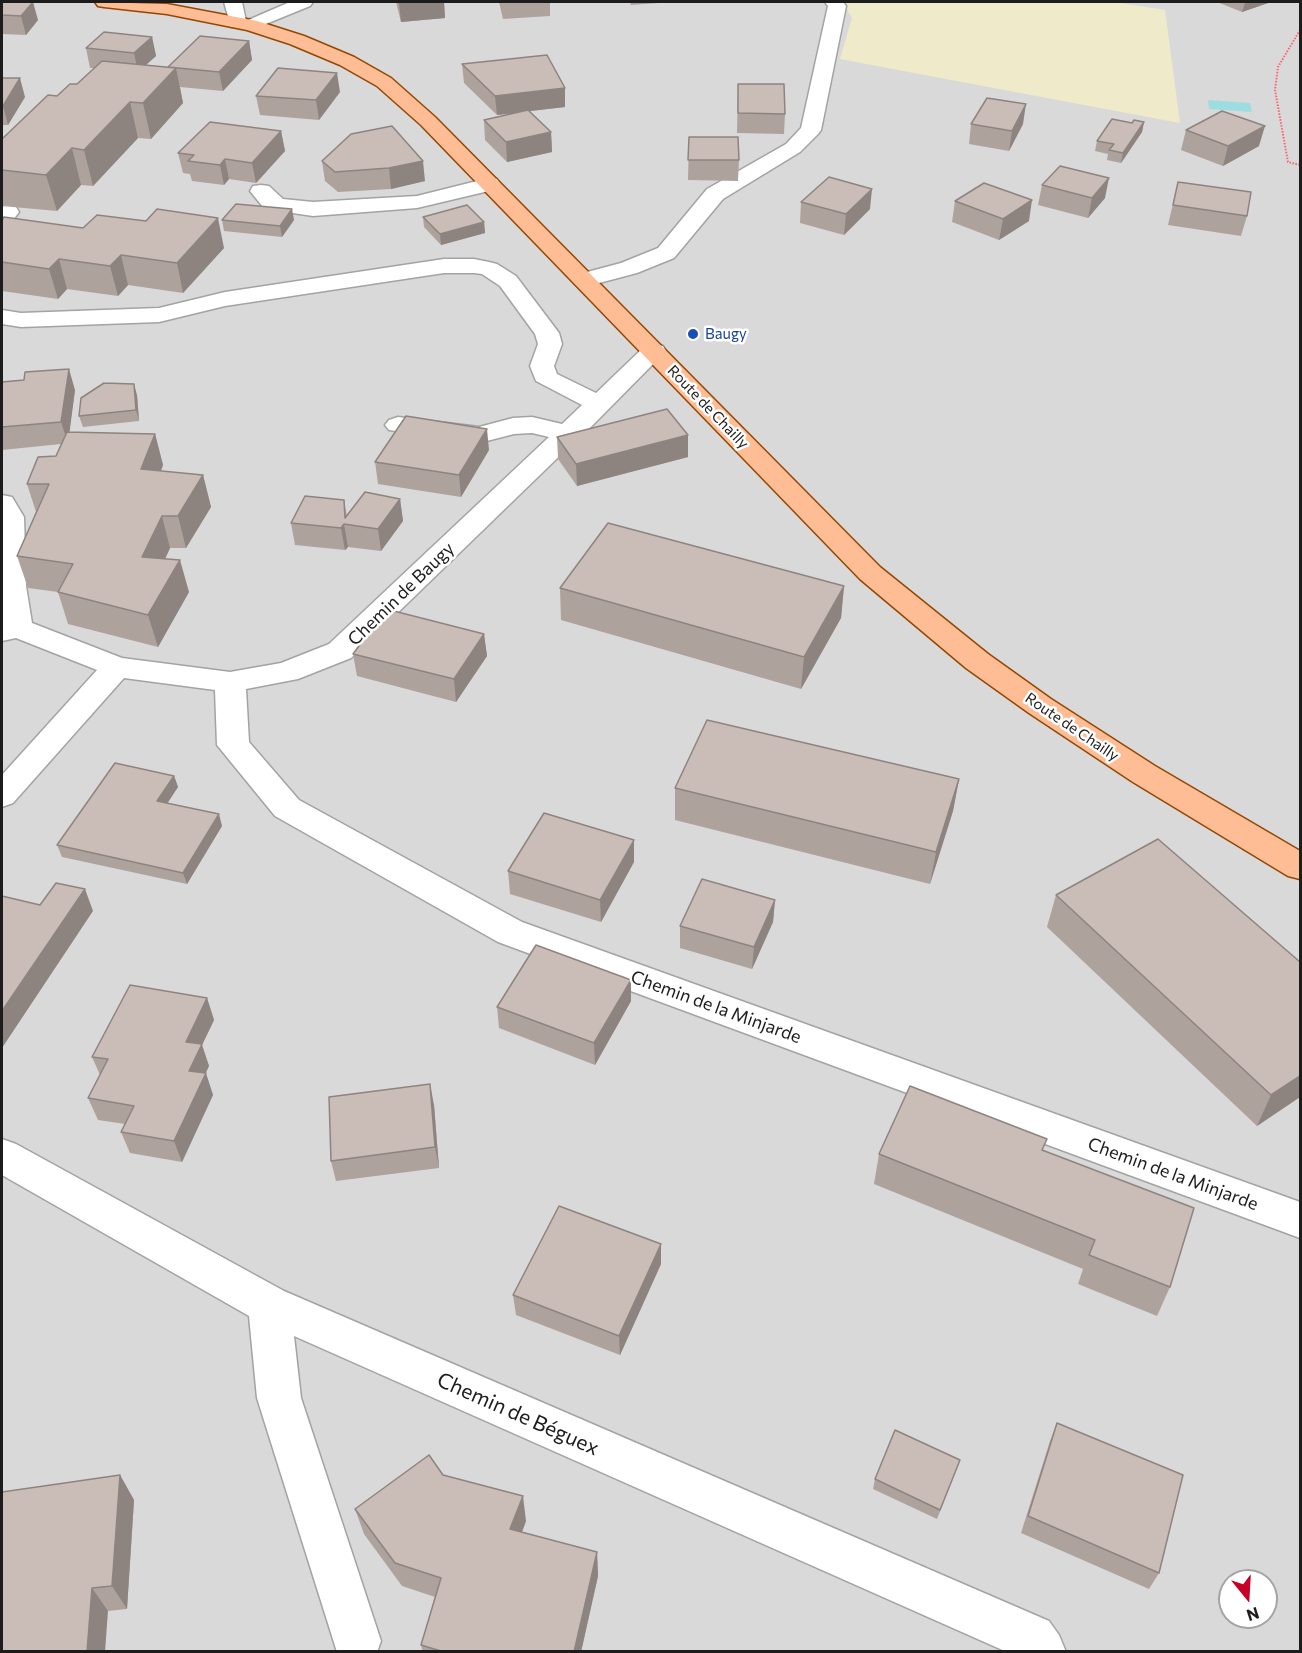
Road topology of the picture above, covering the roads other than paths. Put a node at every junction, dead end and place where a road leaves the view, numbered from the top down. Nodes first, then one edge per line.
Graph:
1 (104, 2) edge
2 (233, 2) edge
3 (304, 2) edge
4 (834, 2) edge
5 (244, 24) junction
6 (489, 184) junction
7 (261, 191) dead end
8 (584, 280) junction
9 (2, 317) edge
10 (654, 351) junction
11 (600, 404) junction
12 (398, 425) edge
13 (570, 434) junction
14 (2, 503) edge
15 (10, 630) edge
16 (117, 667) junction
17 (230, 681) junction
18 (2, 795) edge
19 (1300, 867) edge
20 (2, 1156) edge
21 (1300, 1220) edge
22 (269, 1305) junction
23 (357, 1641) dead end
24 (1042, 1652) edge

1 - 5 main road, Route de Chailly
2 - 5 street
3 - 5 street
4 - 8 street
5 - 6 main road, Route de Chailly
6 - 7 street
6 - 8 main road, Route de Chailly
8 - 10 main road, Route de Chailly
9 - 11 street
10 - 11 street, Chemin de Baugy
10 - 19 main road, Route de Chailly
11 - 13 street, Chemin de Baugy
12 - 13 street
13 - 17 street, Chemin de Baugy
14 - 15 street
15 - 16 street, Chemin de Baugy
16 - 17 street, Chemin de Baugy
16 - 18 street
17 - 21 street, Chemin de la Minjarde
20 - 22 street, Chemin de Béguex
22 - 23 street
22 - 24 street, Chemin de Béguex

